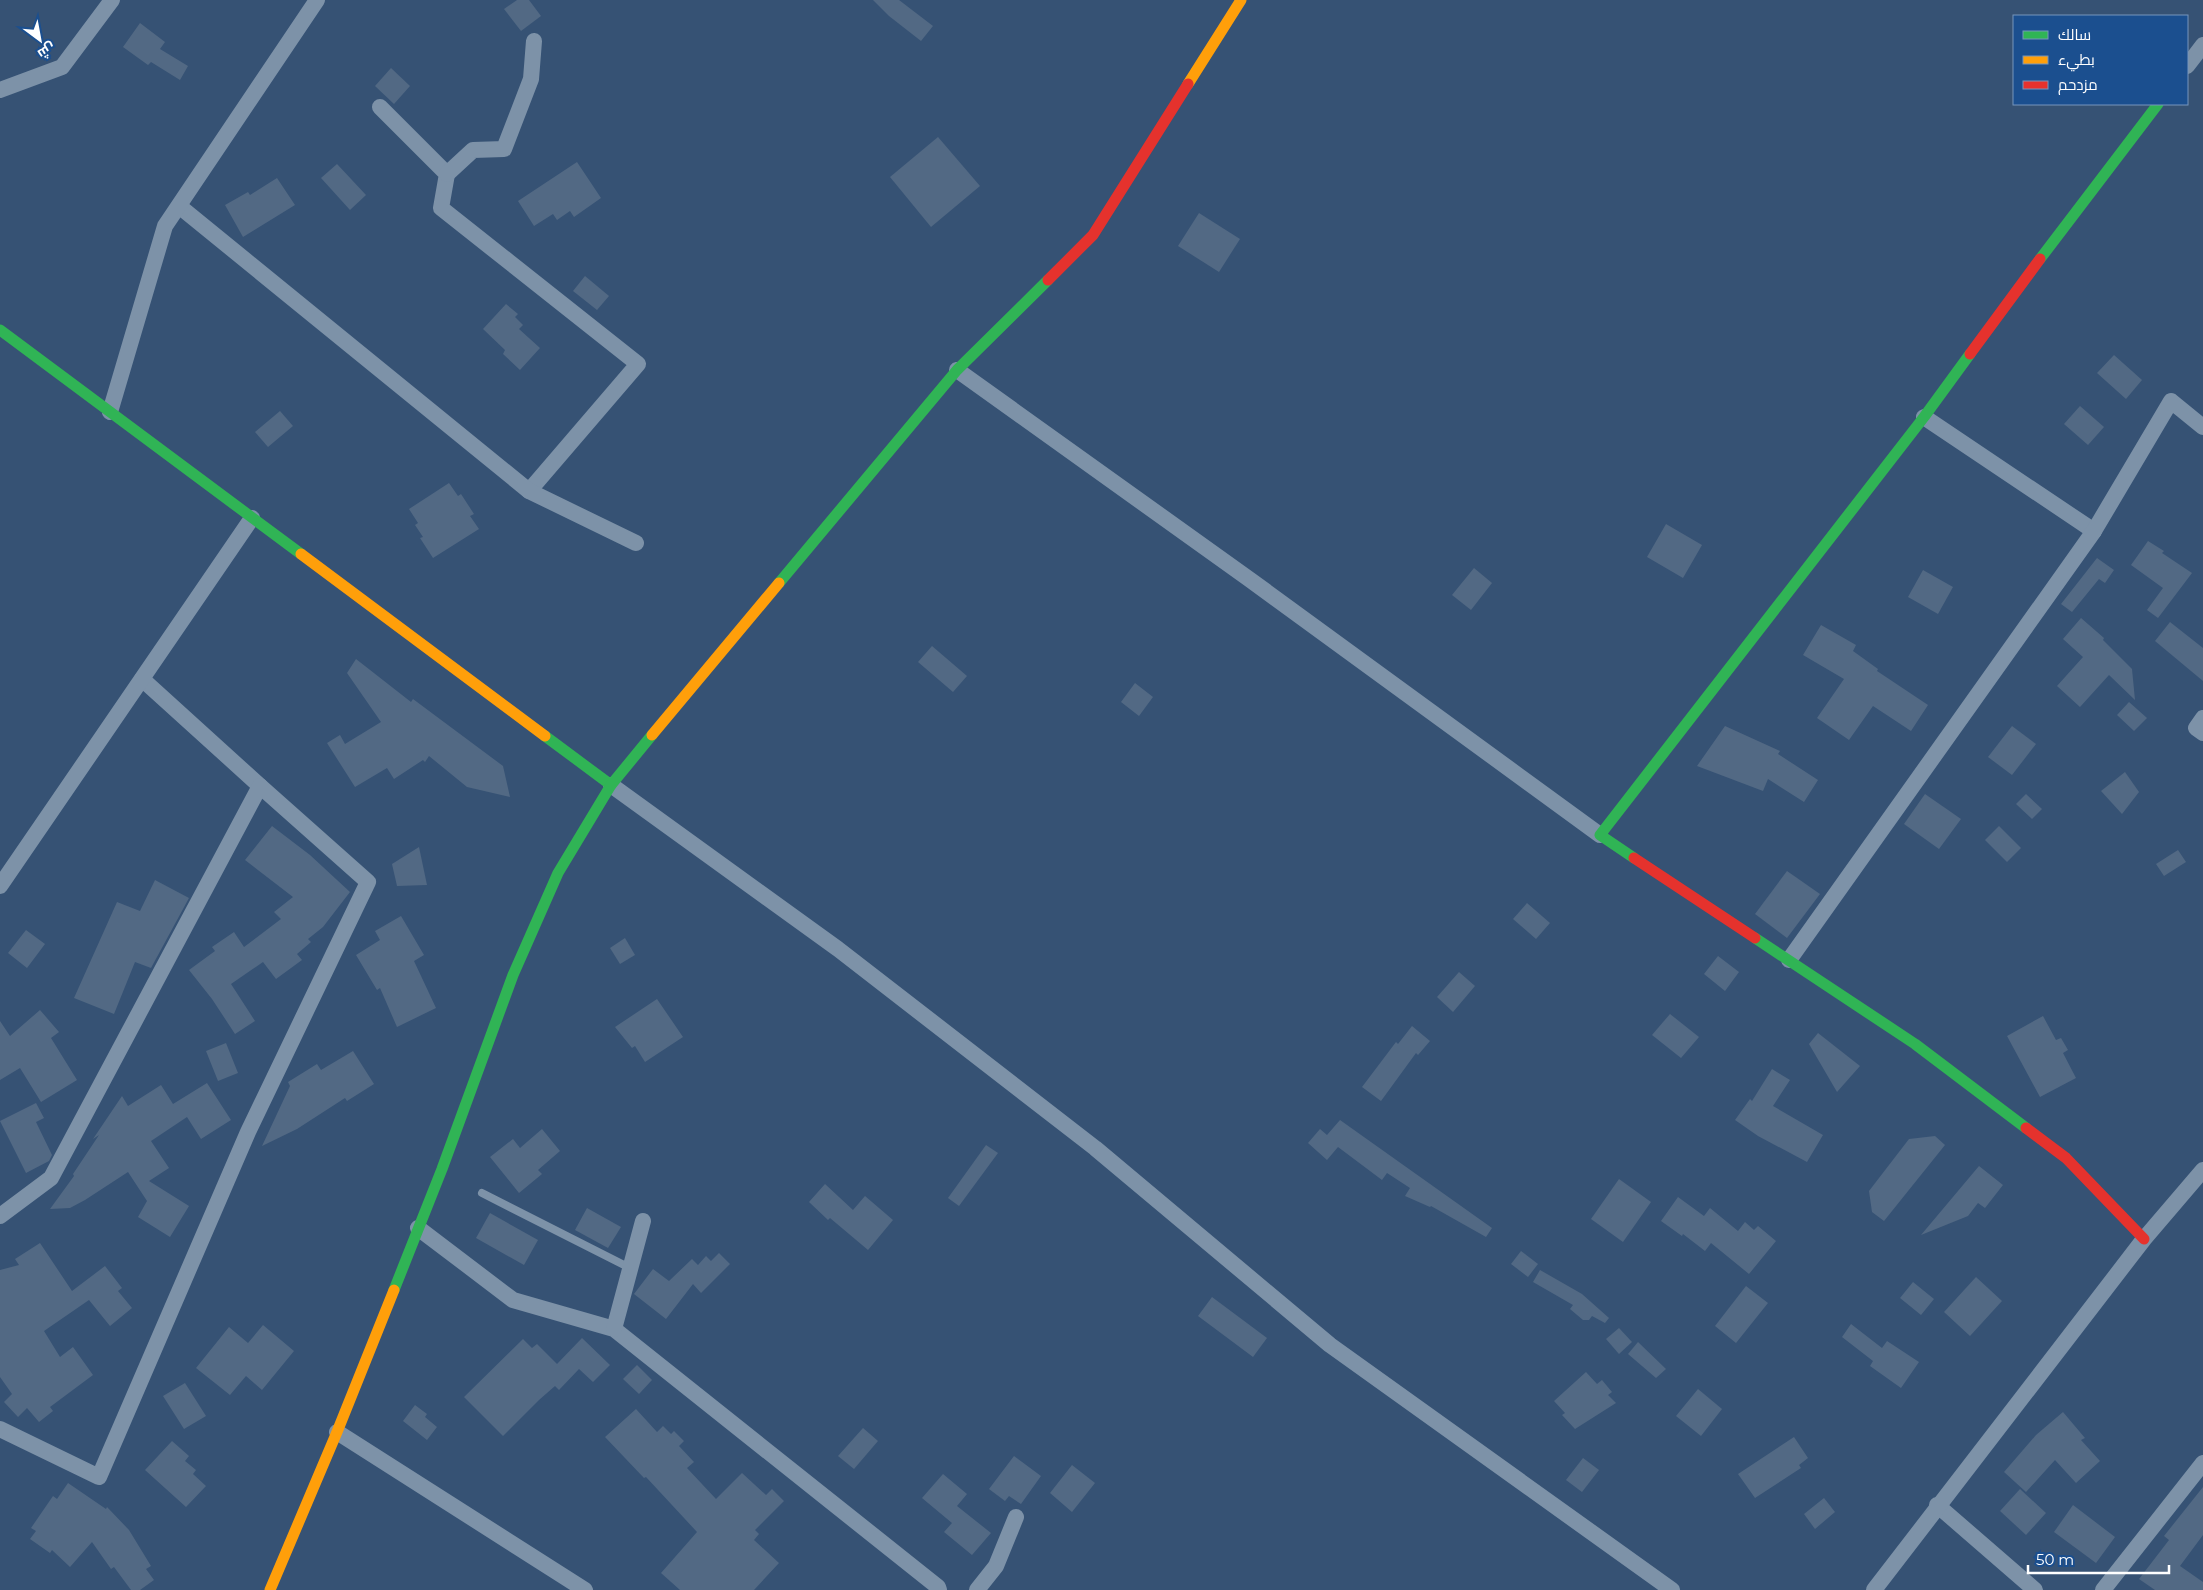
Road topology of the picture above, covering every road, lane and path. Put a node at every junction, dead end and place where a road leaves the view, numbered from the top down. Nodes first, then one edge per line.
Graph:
1 (112, 0) edge
2 (317, 0) edge
3 (1241, 0) edge
4 (534, 41) dead end
5 (2203, 45) edge
6 (2188, 65) edge
7 (0, 90) edge
8 (2157, 105) edge
9 (380, 107) dead end
10 (447, 174) junction
11 (179, 206) junction
12 (0, 330) edge
13 (957, 370) junction
14 (110, 412) junction
15 (1924, 417) junction
16 (2203, 427) edge
17 (529, 491) junction
18 (252, 518) junction
19 (2094, 531) junction
20 (636, 543) dead end
21 (142, 679) junction
22 (2203, 718) edge
23 (2203, 733) edge
24 (611, 785) junction
25 (260, 786) junction
26 (1600, 835) junction
27 (0, 886) edge
28 (1789, 960) junction
29 (2203, 1170) edge
30 (482, 1193) dead end
31 (0, 1216) edge
32 (643, 1220) dead end
33 (418, 1228) junction
34 (2144, 1239) junction
35 (630, 1268) junction
36 (614, 1329) junction
37 (0, 1429) edge
38 (337, 1432) junction
39 (2203, 1463) edge
40 (1937, 1506) junction
41 (1016, 1516) dead end
42 (270, 1590) edge
43 (585, 1590) edge
44 (938, 1590) edge
45 (977, 1590) edge
46 (1672, 1590) edge
47 (1874, 1590) edge
48 (2035, 1590) edge
49 (2104, 1590) edge

1 - 7 street
2 - 11 street
3 - 13 street
4 - 10 street
5 - 6 street
8 - 15 street
9 - 10 street
10 - 17 street
11 - 14 street
11 - 17 street
12 - 14 street
13 - 24 street
13 - 26 street
14 - 18 street
15 - 19 street
15 - 26 street
16 - 19 street
17 - 20 street
18 - 21 street
18 - 24 street
19 - 28 street
21 - 25 street
21 - 27 street
22 - 23 street
24 - 33 street
24 - 46 street
25 - 31 street
25 - 37 street
26 - 28 street
28 - 34 street
29 - 34 street
30 - 35 lane
32 - 35 street
33 - 36 street
33 - 38 street
34 - 40 street
35 - 36 street
36 - 44 street
38 - 42 street
38 - 43 street
39 - 49 street
40 - 47 street
40 - 48 street
41 - 45 street

